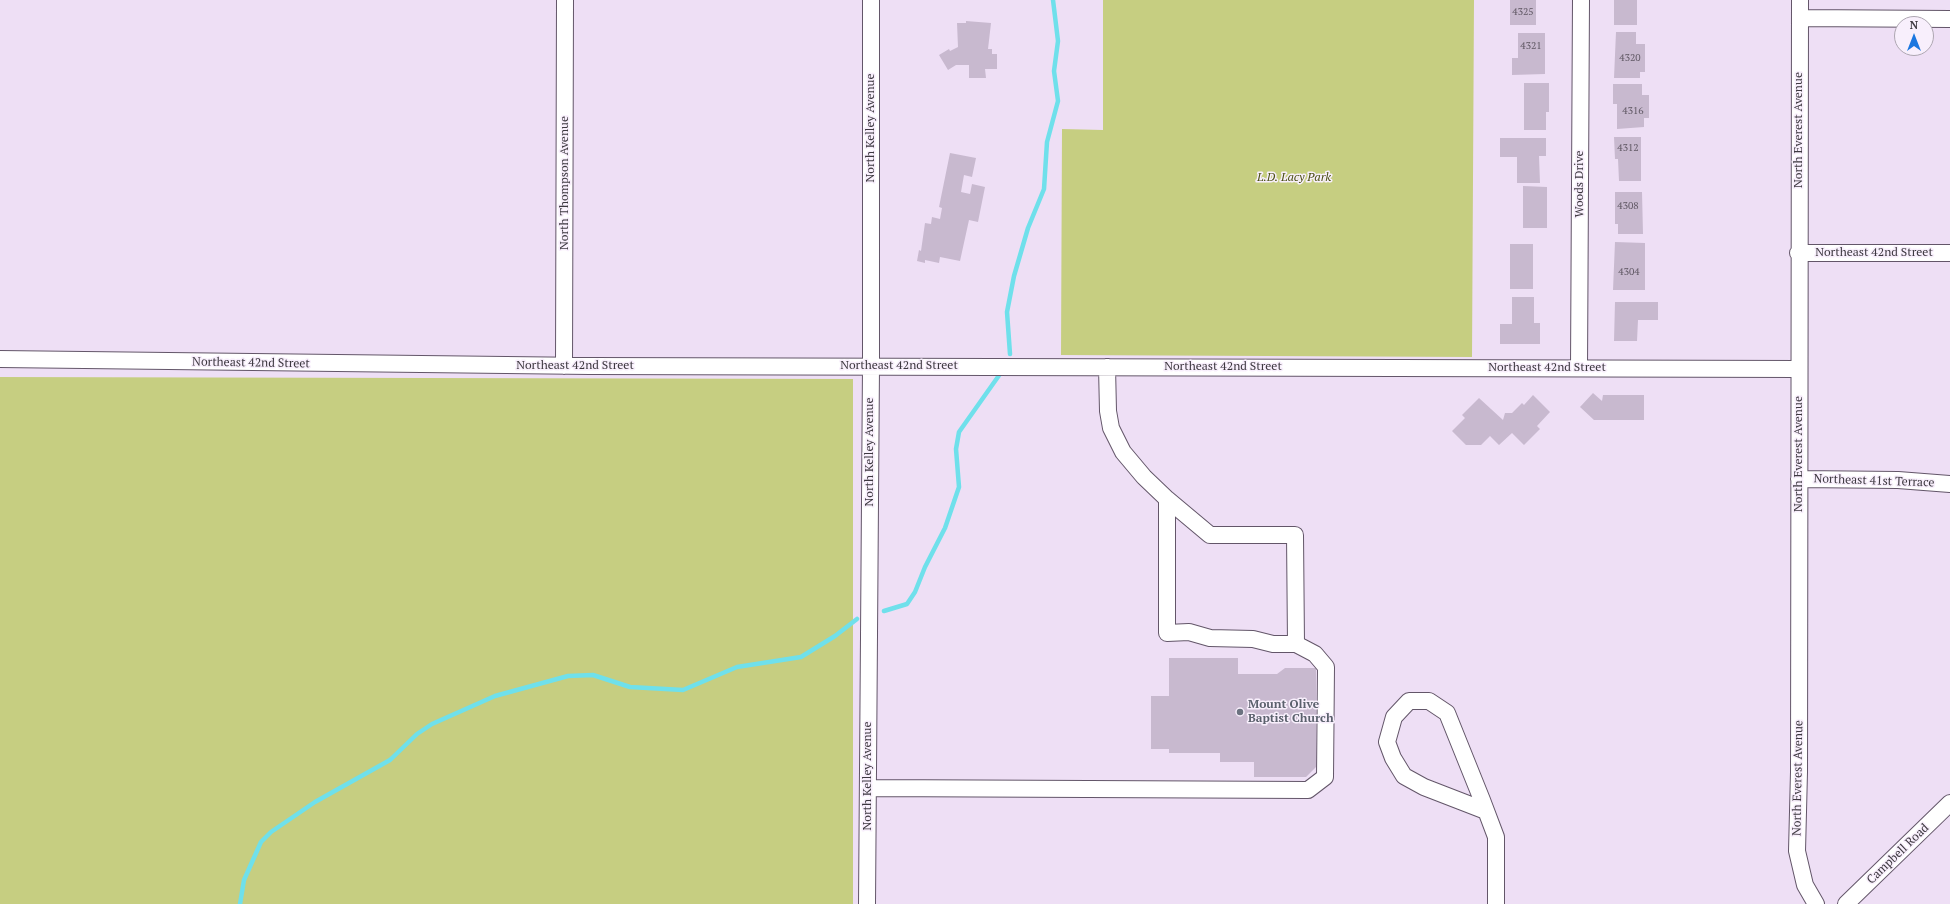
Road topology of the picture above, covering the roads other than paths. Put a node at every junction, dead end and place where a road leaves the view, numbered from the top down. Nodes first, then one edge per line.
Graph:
1 (565, 0) edge
2 (871, 0) edge
3 (1581, 0) edge
4 (1800, 0) edge
5 (1800, 18) junction
6 (1950, 19) edge
7 (1798, 253) junction
8 (1950, 253) edge
9 (0, 359) edge
10 (564, 366) junction
11 (871, 366) junction
12 (1107, 367) junction
13 (1579, 368) junction
14 (1799, 369) junction
15 (1799, 480) junction
16 (1950, 484) edge
17 (1167, 499) junction
18 (1296, 644) junction
19 (868, 788) junction
20 (1950, 803) edge
21 (1486, 811) junction
22 (867, 904) edge
23 (1496, 904) edge
24 (1816, 904) edge
25 (1846, 904) edge

1 - 10 street, North Thompson Avenue
2 - 11 street, North Kelley Avenue
3 - 13 street, Woods Drive
4 - 5 street, North Everest Avenue
5 - 6 street
5 - 7 street, North Everest Avenue
7 - 8 street, Northeast 42nd Street
7 - 14 street, North Everest Avenue
9 - 10 street, Northeast 42nd Street
10 - 11 street, Northeast 42nd Street
11 - 12 street, Northeast 42nd Street
11 - 19 street, North Kelley Avenue
12 - 13 street, Northeast 42nd Street
12 - 17 street
13 - 14 street, Northeast 42nd Street
14 - 15 street, North Everest Avenue
15 - 16 street, Northeast 41st Terrace
15 - 24 street, North Everest Avenue
17 - 18 street
17 - 18 street
18 - 19 street
19 - 22 street, North Kelley Avenue
20 - 25 street, Campbell Road
21 - 21 street
21 - 23 street

